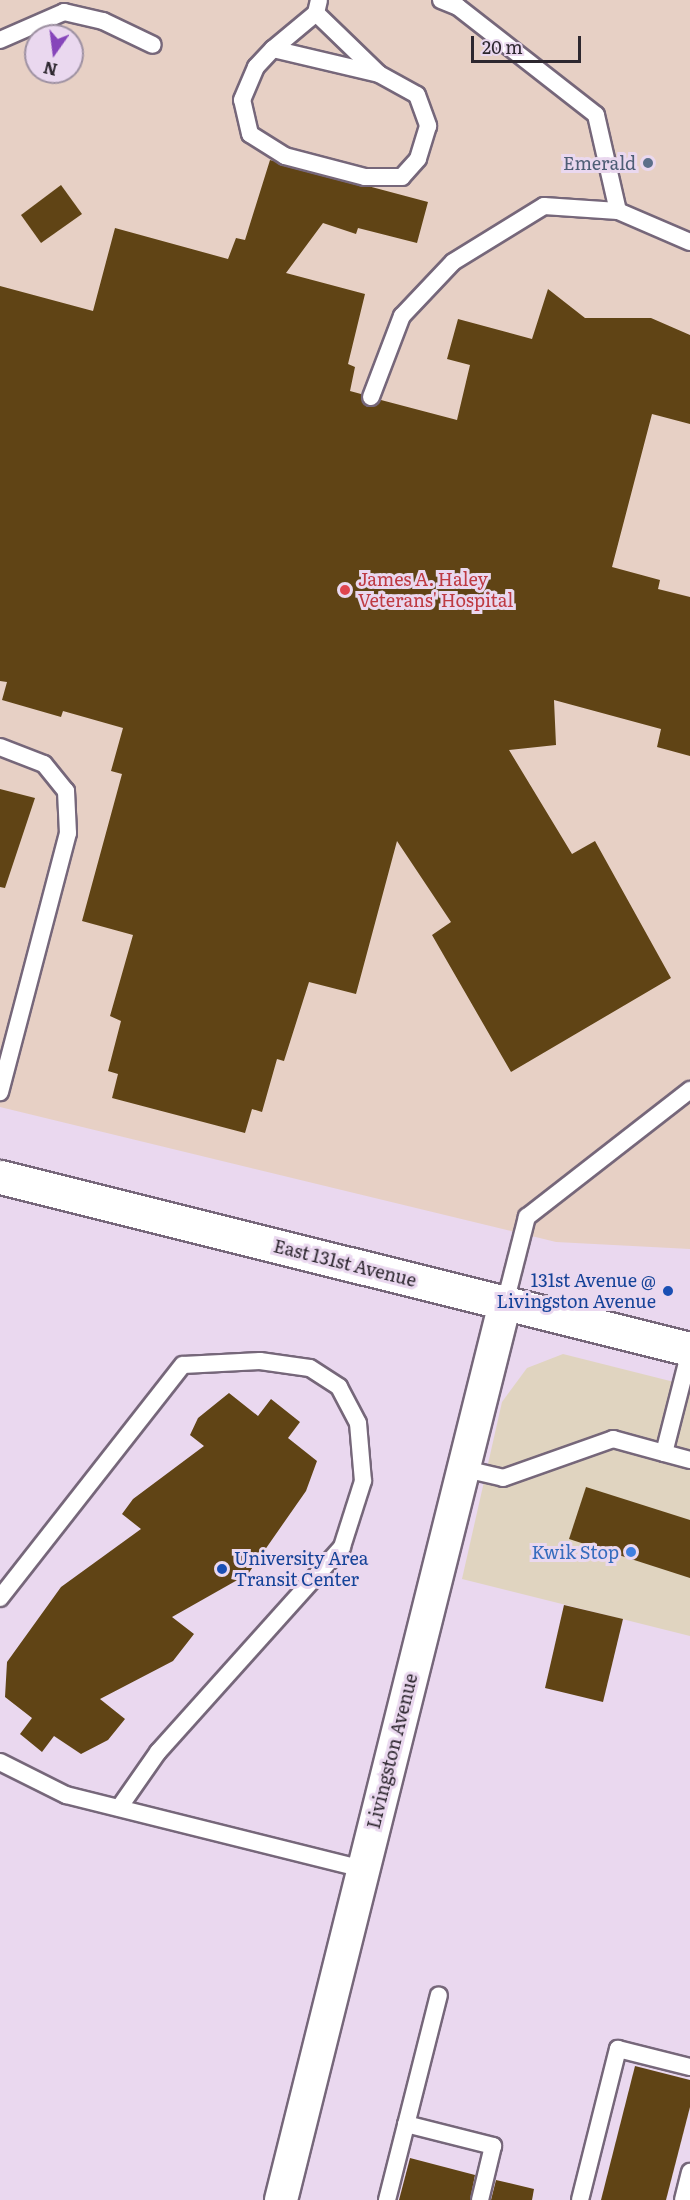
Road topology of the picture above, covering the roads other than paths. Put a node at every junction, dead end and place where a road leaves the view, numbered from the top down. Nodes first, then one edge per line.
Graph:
1 (441, 0) edge
2 (317, 7) edge
3 (0, 40) edge
4 (153, 45) dead end
5 (273, 49) junction
6 (379, 74) junction
7 (618, 211) junction
8 (690, 242) edge
9 (371, 397) dead end
10 (0, 747) edge
11 (690, 1090) edge
12 (0, 1092) edge
13 (0, 1177) edge
14 (505, 1303) junction
15 (690, 1350) edge
16 (664, 1453) junction
17 (690, 1460) edge
18 (465, 1469) junction
19 (0, 1598) edge
20 (0, 1762) edge
21 (119, 1808) junction
22 (362, 1869) junction
23 (439, 1995) dead end
24 (690, 2067) edge
25 (406, 2124) junction
26 (690, 2172) edge
27 (280, 2200) edge
28 (387, 2200) edge
29 (480, 2200) edge
30 (580, 2200) edge
31 (683, 2200) edge

1 - 7 lane
2 - 5 lane
2 - 6 lane
3 - 4 lane
5 - 6 lane
5 - 6 lane
7 - 8 lane
7 - 9 lane
10 - 12 lane
11 - 14 lane
13 - 14 street, East 131st Avenue
14 - 15 street, East 131st Avenue
14 - 18 street, Livingston Avenue
15 - 16 lane
16 - 17 lane
16 - 18 lane
18 - 22 street, Livingston Avenue
19 - 21 lane
20 - 21 lane
21 - 22 lane
22 - 27 street, Livingston Avenue
23 - 25 lane
24 - 30 lane
25 - 28 lane
25 - 29 lane
26 - 31 lane

